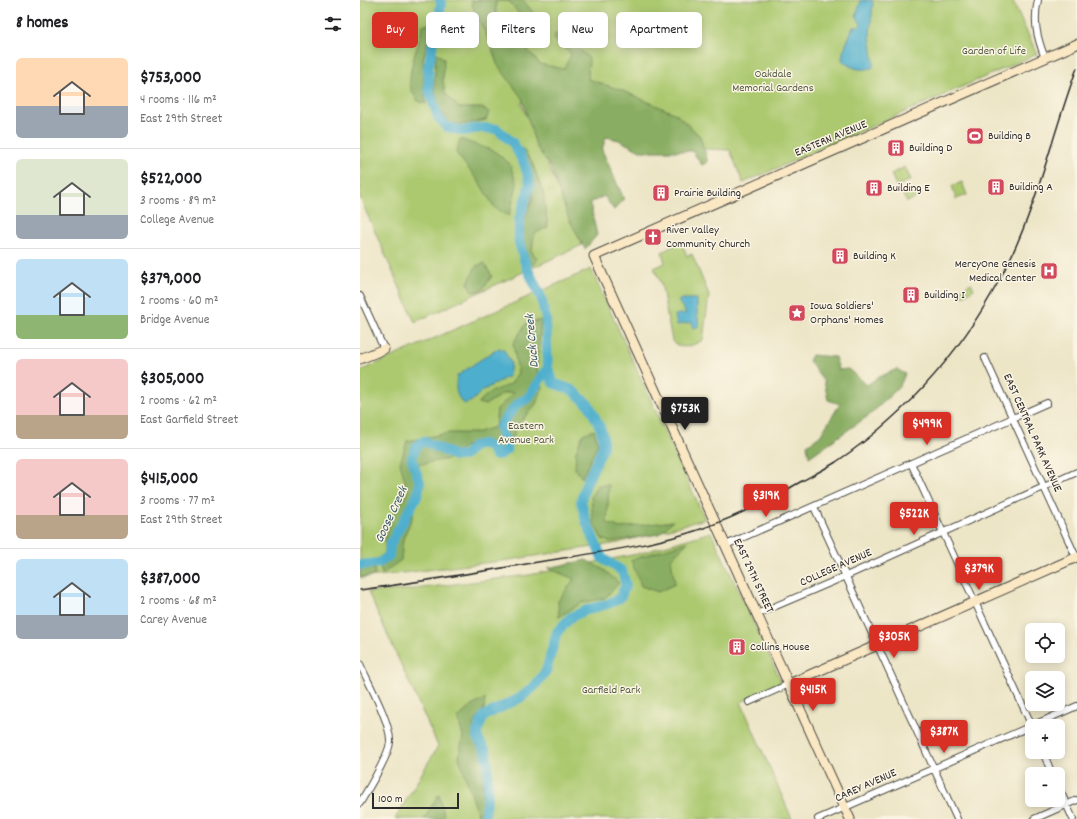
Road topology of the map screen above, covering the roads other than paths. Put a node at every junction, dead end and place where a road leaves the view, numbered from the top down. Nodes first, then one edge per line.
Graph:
1 (1038, 0) edge
2 (1077, 44) edge
3 (1046, 58) junction
4 (594, 256) joint
5 (360, 296) edge
6 (384, 349) joint
7 (986, 358) dead end
8 (360, 359) edge
9 (1047, 403) dead end
10 (1013, 418) junction
11 (911, 463) junction
12 (1077, 472) edge
13 (1044, 487) junction
14 (814, 506) junction
15 (943, 533) junction
16 (726, 545) junction
17 (1077, 558) edge
18 (846, 576) junction
19 (974, 602) junction
20 (757, 614) junction
21 (877, 645) junction
22 (360, 664) edge
23 (789, 684) junction
24 (749, 702) dead end
25 (1077, 706) edge
26 (1029, 719) edge
27 (1048, 719) edge
28 (1025, 729) edge
29 (934, 768) junction
30 (1077, 800) edge
31 (360, 803) edge
32 (1066, 804) junction
33 (845, 807) junction
34 (818, 819) edge
35 (850, 819) edge
36 (957, 819) edge
37 (1034, 819) edge
38 (1073, 819) edge

1 - 3 street
2 - 3 street, EASTERN AVENUE
3 - 4 street, EASTERN AVENUE
4 - 16 street, EAST 29TH STREET
5 - 6 street
6 - 8 street
7 - 10 street, EAST CENTRAL PARK AVENUE
9 - 10 street
10 - 11 street
10 - 13 street, EAST CENTRAL PARK AVENUE
11 - 14 street
11 - 15 street
12 - 13 street, COLLEGE AVENUE
13 - 15 street, COLLEGE AVENUE
13 - 17 street, EAST CENTRAL PARK AVENUE
14 - 16 street
14 - 18 street
15 - 18 street, COLLEGE AVENUE
15 - 19 street
16 - 20 street, EAST 29TH STREET
17 - 19 street
18 - 20 street, COLLEGE AVENUE
18 - 21 street
19 - 21 street
19 - 26 street
20 - 23 street, EAST 29TH STREET
21 - 23 street
21 - 29 street
22 - 31 street
23 - 24 street
23 - 33 street, EAST 29TH STREET
25 - 27 street, CAREY AVENUE
28 - 29 street, CAREY AVENUE
29 - 33 street, CAREY AVENUE
29 - 36 street
30 - 32 street
32 - 37 street
32 - 38 street
33 - 34 street, CAREY AVENUE
33 - 35 street, EAST 29TH STREET

